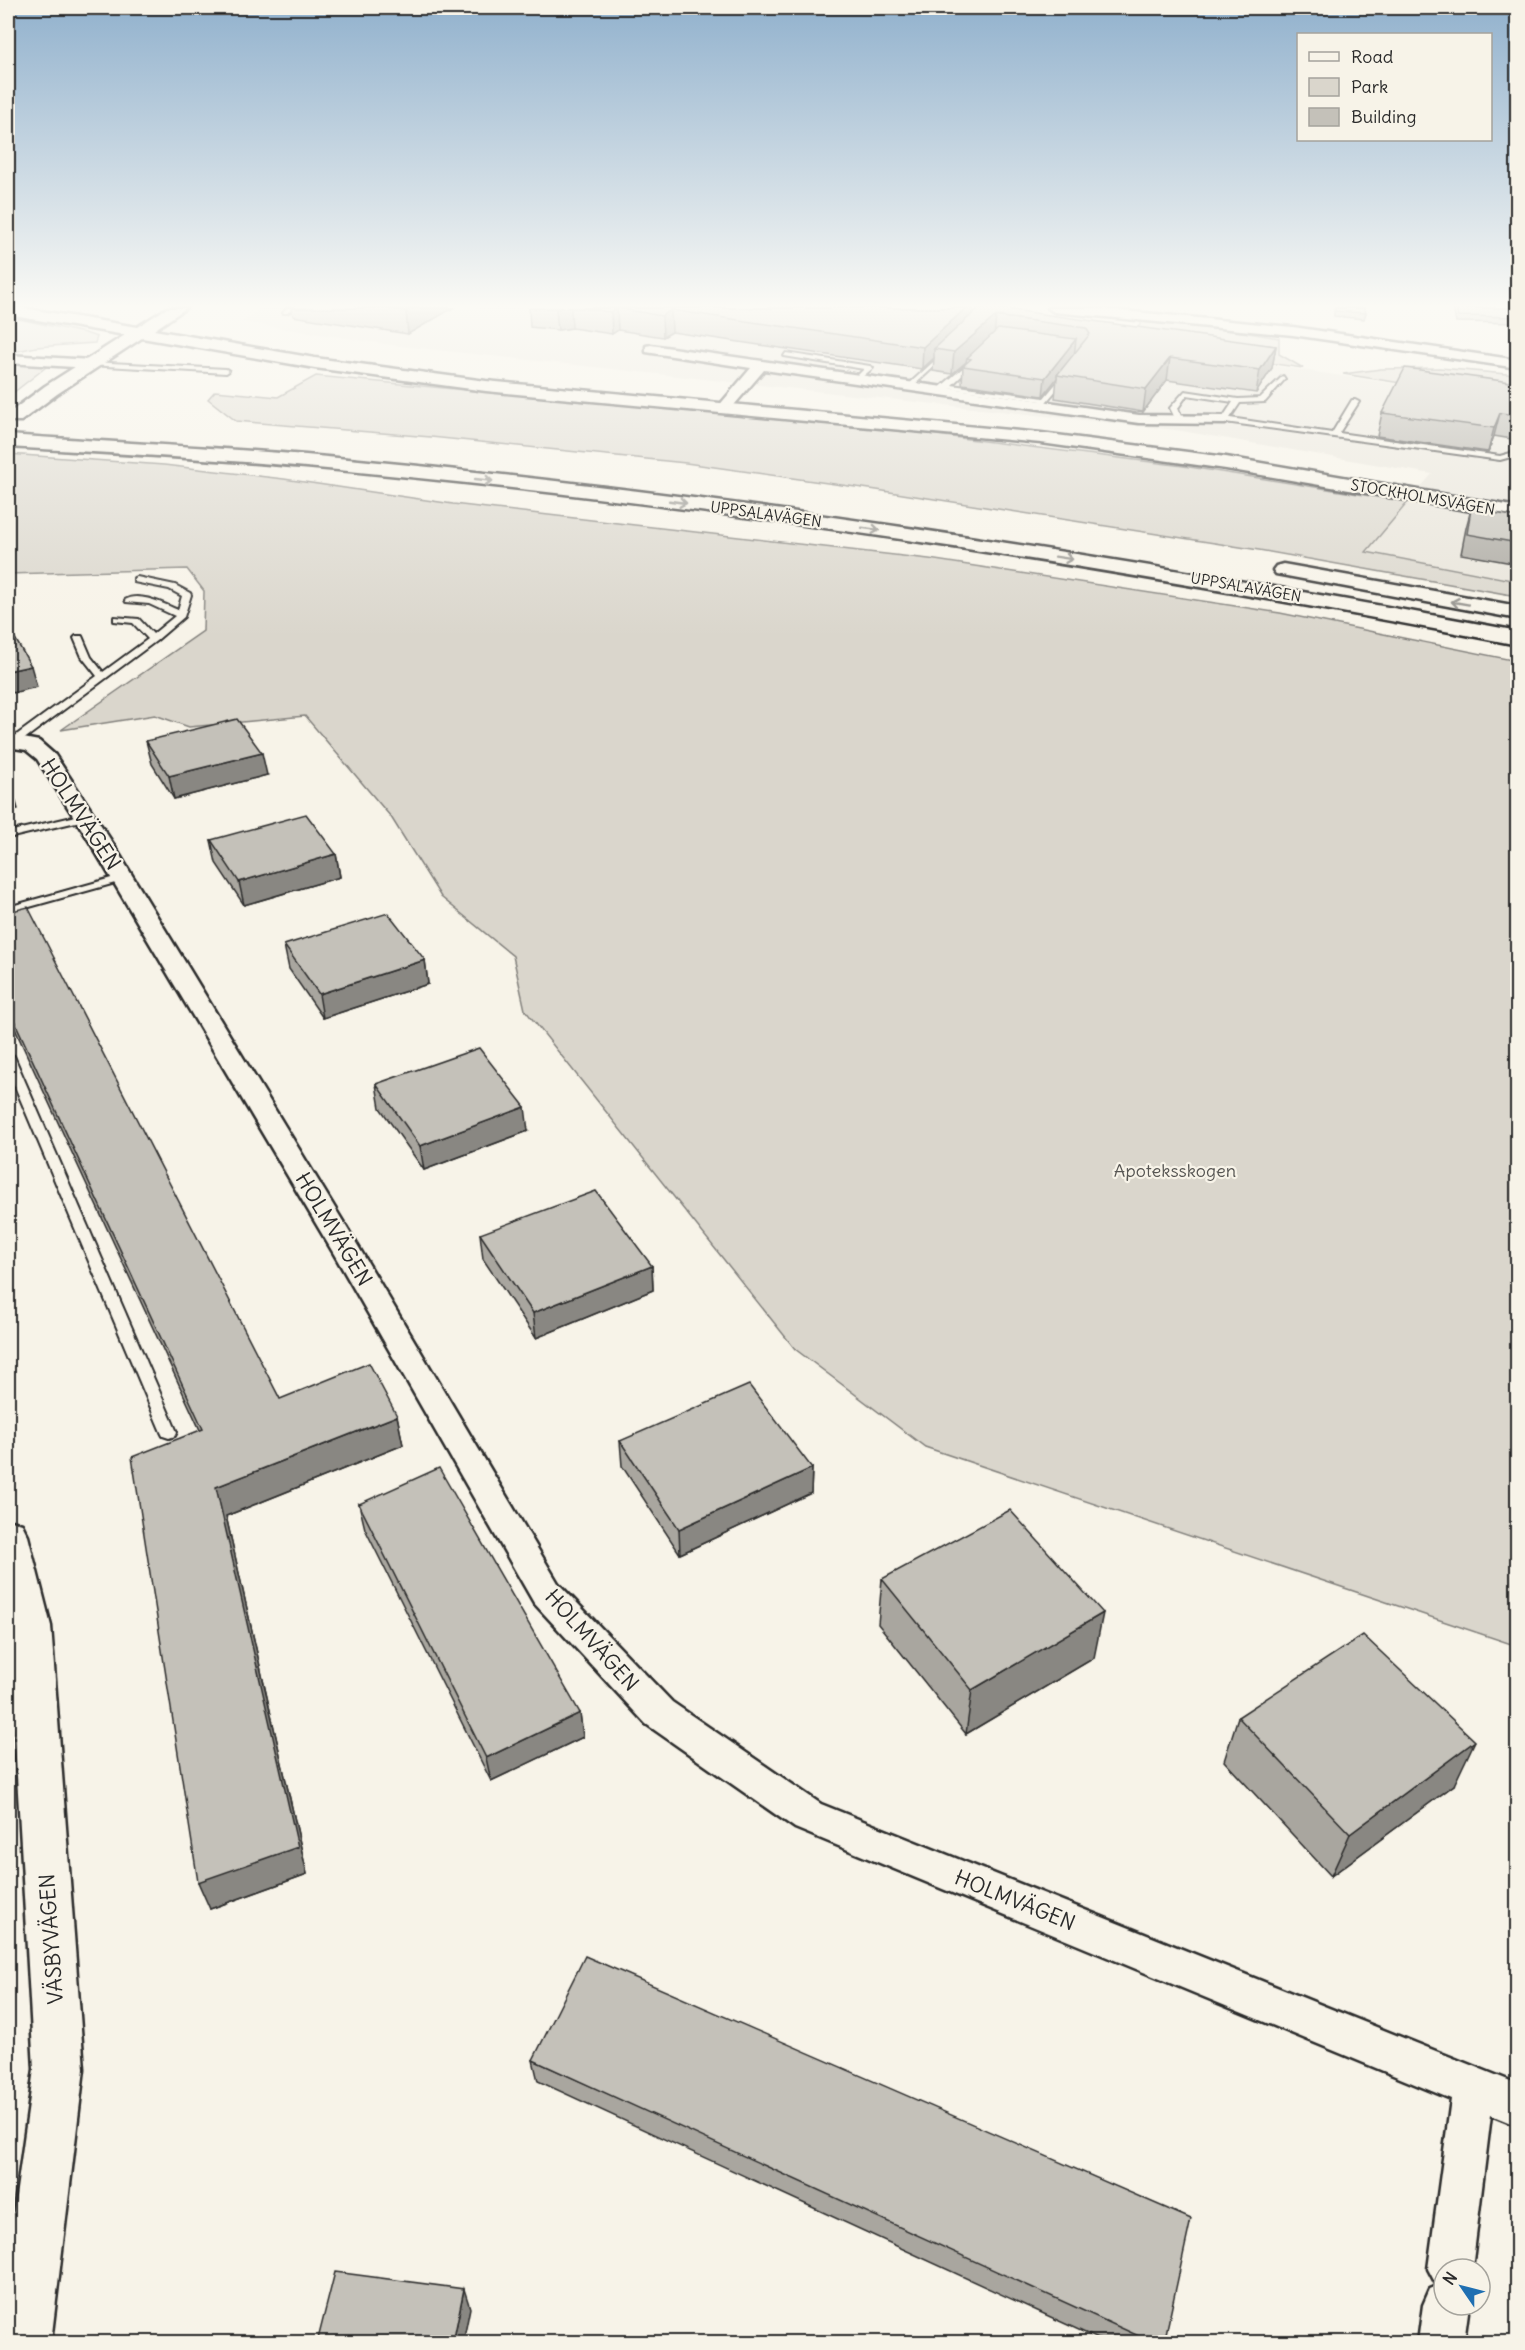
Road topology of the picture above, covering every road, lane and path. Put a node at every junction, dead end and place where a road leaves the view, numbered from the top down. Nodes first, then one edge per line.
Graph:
1 (824, 418) edge
2 (1131, 418) edge
3 (1345, 418) edge
4 (1180, 420) joint
5 (1225, 420) joint
6 (11, 421) edge
7 (1334, 435) junction
8 (8, 441) edge
9 (1518, 453) edge
10 (527, 466) dead end
11 (1518, 513) edge
12 (1260, 566) dead end
13 (137, 580) dead end
14 (129, 600) dead end
15 (1518, 613) edge
16 (181, 615) junction
17 (117, 619) dead end
18 (79, 638) dead end
19 (1518, 638) edge
20 (153, 639) junction
21 (102, 677) junction
22 (11, 741) edge
23 (85, 817) junction
24 (8, 835) edge
25 (122, 878) junction
26 (8, 910) edge
27 (8, 1056) edge
28 (169, 1432) dead end
29 (8, 1536) edge
30 (1474, 2088) junction
31 (1518, 2105) edge
32 (1452, 2257) edge
33 (1444, 2317) edge
34 (23, 2343) edge
35 (1441, 2343) edge

1 - 11 main road, STOCKHOLMSVÄGEN
2 - 4 street
3 - 7 lane
4 - 5 street
5 - 7 lane
6 - 10 main road
7 - 9 lane
8 -> 19 main road, UPPSALAVÄGEN
15 -> 12 main road, UPPSALAVÄGEN
13 - 16 lane
14 - 16 lane
16 - 20 lane
17 - 20 lane
18 - 21 lane
20 - 21 lane
21 - 22 lane
22 - 23 street, HOLMVÄGEN
23 - 24 lane
23 - 25 street, HOLMVÄGEN
25 - 26 lane
25 - 30 street, HOLMVÄGEN
27 - 28 lane
29 - 34 main road, VÄSBYVÄGEN
30 - 31 street, HOLMVÄGEN
30 - 32 street
33 - 35 street

